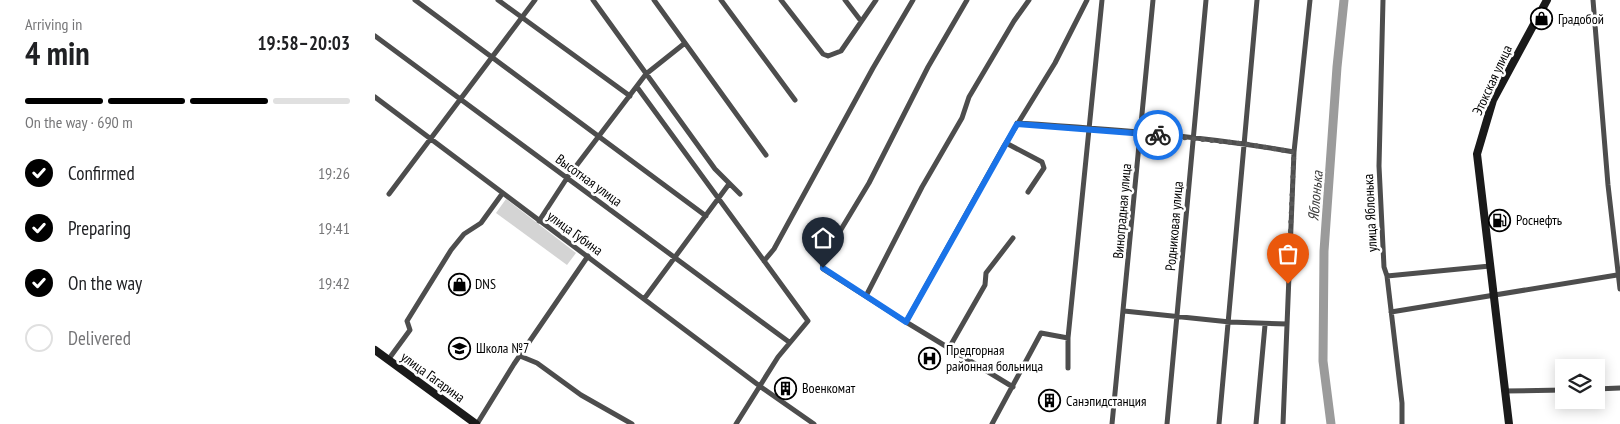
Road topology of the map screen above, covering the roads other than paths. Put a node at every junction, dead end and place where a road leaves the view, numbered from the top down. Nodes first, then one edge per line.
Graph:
1 (415, 0) edge
2 (498, 0) edge
3 (535, 0) edge
4 (593, 0) edge
5 (654, 0) edge
6 (721, 0) edge
7 (781, 0) edge
8 (845, 0) edge
9 (876, 0) edge
10 (913, 0) edge
11 (967, 0) edge
12 (1029, 0) edge
13 (1087, 0) edge
14 (1102, 0) edge
15 (1153, 0) edge
16 (1206, 0) edge
17 (1257, 0) edge
18 (1310, 0) edge
19 (1383, 0) edge
20 (1547, 0) edge
21 (1593, 0) edge
22 (521, 17) junction
23 (861, 21) junction
24 (375, 36) edge
25 (685, 43) junction
26 (490, 58) junction
27 (646, 74) junction
28 (637, 86) junction
29 (630, 96) junction
30 (375, 97) edge
31 (461, 99) junction
32 (795, 100) dead end
33 (1017, 124) junction
34 (1089, 128) junction
35 (1140, 134) junction
36 (430, 139) junction
37 (599, 139) junction
38 (1194, 139) junction
39 (1006, 143) junction
40 (1246, 144) junction
41 (1294, 152) junction
42 (766, 156) dead end
43 (567, 178) junction
44 (729, 184) junction
45 (1028, 192) dead end
46 (389, 194) dead end
47 (502, 194) junction
48 (740, 194) dead end
49 (717, 200) junction
50 (706, 216) junction
51 (539, 221) junction
52 (1013, 238) dead end
53 (588, 256) junction
54 (675, 257) junction
55 (764, 261) junction
56 (1490, 266) junction
57 (1617, 275) junction
58 (1387, 276) junction
59 (1620, 289) edge
60 (866, 296) junction
61 (1493, 296) junction
62 (644, 299) junction
63 (1124, 311) junction
64 (1391, 312) junction
65 (1177, 316) junction
66 (906, 322) junction
67 (1230, 322) junction
68 (1287, 324) junction
69 (1265, 325) junction
70 (1068, 338) junction
71 (789, 342) junction
72 (949, 348) junction
73 (375, 350) edge
74 (520, 356) junction
75 (388, 360) junction
76 (1068, 368) dead end
77 (761, 387) junction
78 (1013, 387) junction
79 (1620, 388) edge
80 (1605, 389) edge
81 (1555, 390) edge
82 (1505, 391) junction
83 (476, 424) edge
84 (632, 424) edge
85 (736, 424) edge
86 (814, 424) edge
87 (992, 424) edge
88 (1112, 424) edge
89 (1167, 424) edge
90 (1219, 424) edge
91 (1256, 424) edge
92 (1283, 424) edge
93 (1402, 424) edge
94 (1509, 424) edge

1 - 26 street
2 - 22 street
3 - 22 street
4 - 27 street
5 - 25 street
6 - 32 street
7 - 23 street
8 - 23 street
9 - 23 street
10 - 55 street
11 - 60 street
12 - 60 street
13 - 33 street
14 - 34 street
15 - 35 street, Виноградная улица
16 - 38 street, Родниковая улица
17 - 40 street
18 - 41 street
19 - 58 street, улица Яблонька
20 - 56 main road, Этокская улица
21 - 57 street
22 - 26 street
22 - 29 street
24 - 31 street, Высотная улица
25 - 27 street
25 - 42 street
26 - 31 street
26 - 37 street
27 - 28 street
27 - 44 street
28 - 29 street
28 - 49 street
29 - 37 street
30 - 36 street, улица Губина
31 - 36 street
31 - 43 street, Высотная улица
33 - 34 street
33 - 39 street
34 - 35 street
34 - 70 street
35 - 38 street
35 - 63 street, Виноградная улица
36 - 46 street
36 - 47 street, улица Губина
37 - 43 street
37 - 50 street
38 - 40 street
38 - 65 street, Родниковая улица
39 - 45 street
39 - 66 street
40 - 41 street
40 - 67 street
41 - 68 street
43 - 51 street
43 - 54 street, Высотная улица
44 - 48 street
44 - 49 street
47 - 51 street, улица Губина
47 - 75 street
49 - 50 street
49 - 55 street
50 - 54 street
51 - 53 street, улица Губина
52 - 72 street
53 - 62 street, улица Губина
53 - 74 street
54 - 62 street
54 - 71 street, Высотная улица
55 - 71 street
56 - 58 street
56 - 61 main road, Этокская улица
57 - 59 street
57 - 61 street
58 - 64 street, улица Яблонька
60 - 66 street
61 - 64 street
61 - 82 main road, Этокская улица
62 - 77 street, улица Губина
63 - 65 street
63 - 88 street, Виноградная улица
64 - 93 street, улица Яблонька
65 - 67 street
65 - 89 street, Родниковая улица
66 - 72 street
67 - 69 street
67 - 90 street
68 - 69 street
68 - 92 street
69 - 91 street
70 - 76 street
70 - 78 street
71 - 77 street
72 - 78 street
73 - 75 main road, улица Гагарина
74 - 83 street
74 - 84 street
75 - 83 main road, улица Гагарина
77 - 85 street
77 - 86 street, улица Губина
78 - 87 street
79 - 80 street
81 - 82 street
82 - 94 main road, Этокская улица

